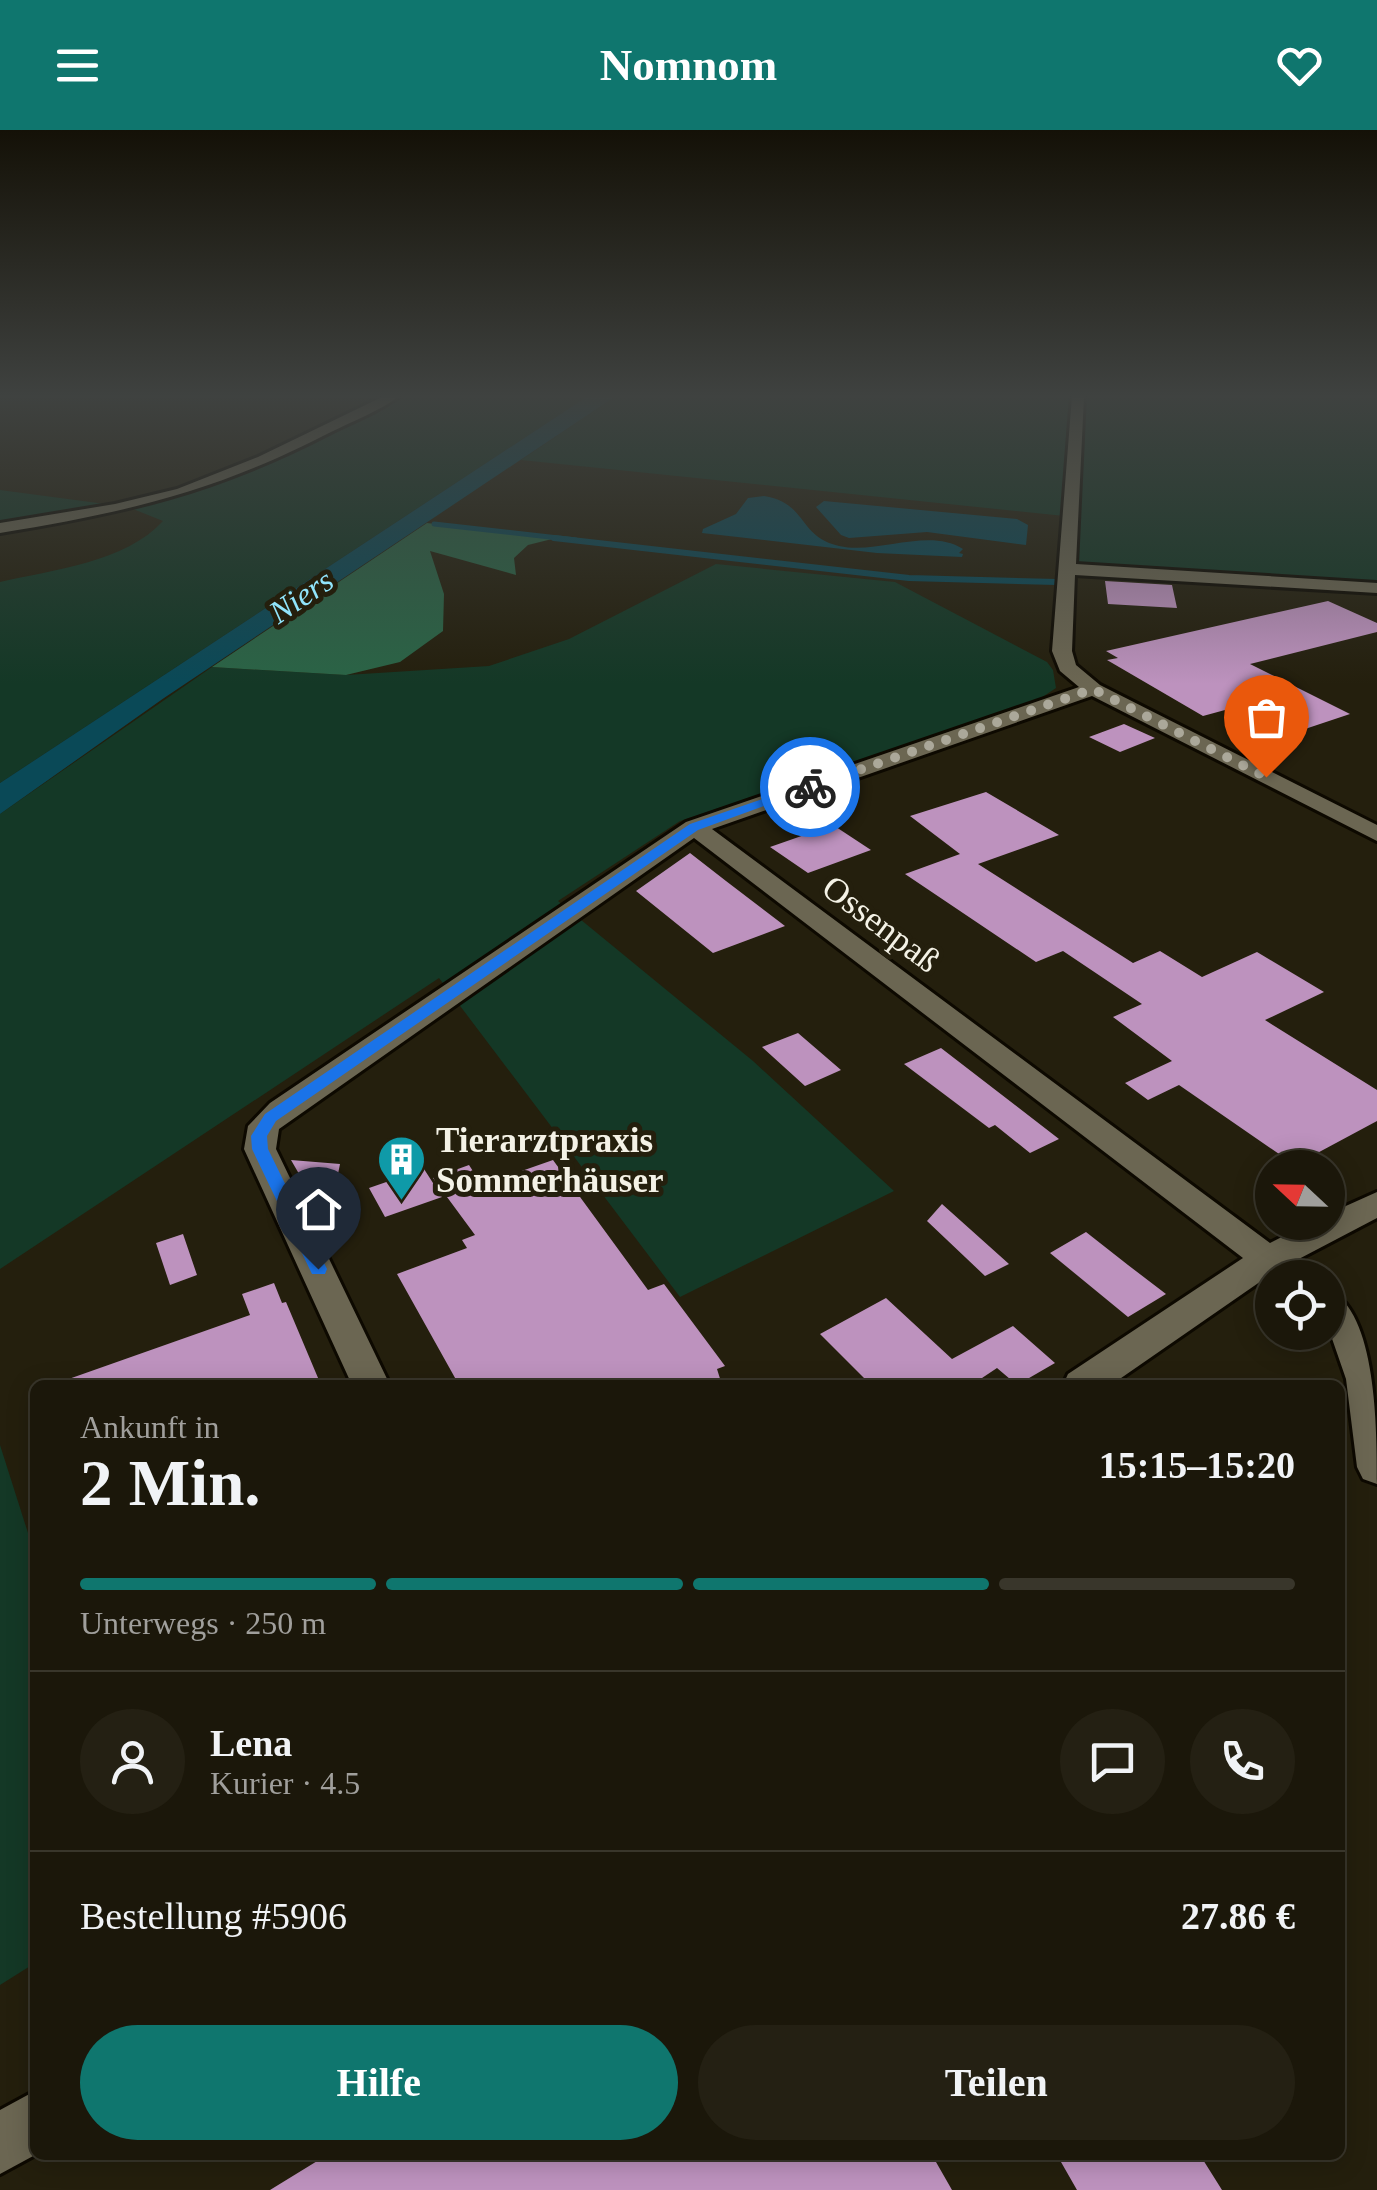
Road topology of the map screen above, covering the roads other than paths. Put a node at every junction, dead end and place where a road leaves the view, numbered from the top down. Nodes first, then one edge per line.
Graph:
1 (180, 492) edge
2 (1072, 492) edge
3 (0, 528) edge
4 (1067, 569) junction
5 (1377, 588) edge
6 (1093, 689) junction
7 (694, 827) junction
8 (1377, 834) edge
9 (1377, 1204) edge
10 (1269, 1260) edge
11 (1292, 1260) edge
12 (1255, 1283) edge
13 (1345, 1324) edge
14 (369, 1380) edge
15 (1090, 1380) edge
16 (1377, 1466) edge
17 (30, 2124) edge
18 (0, 2145) edge

1 - 3 street
2 - 4 street
4 - 5 street
4 - 6 street
6 - 7 street
6 - 8 street
7 - 10 street, Ossenpaß
7 - 14 street
9 - 11 street
12 - 15 street
13 - 16 street
17 - 18 street

